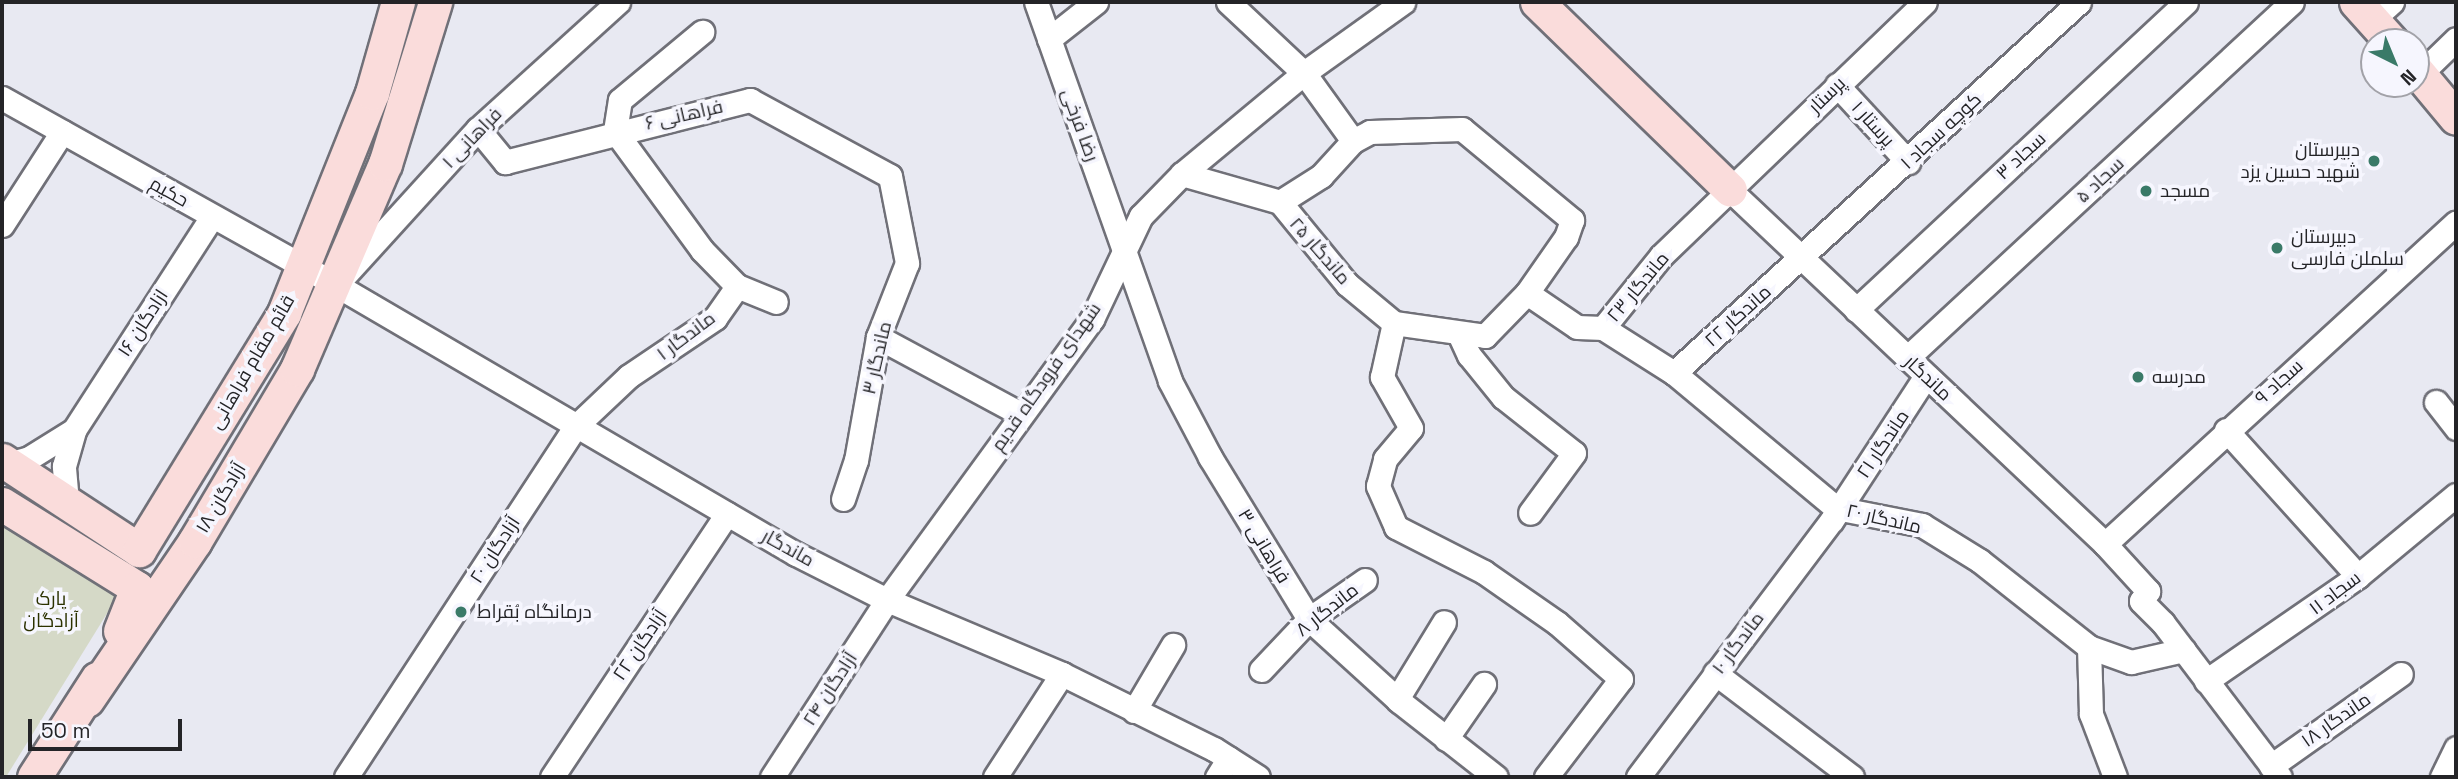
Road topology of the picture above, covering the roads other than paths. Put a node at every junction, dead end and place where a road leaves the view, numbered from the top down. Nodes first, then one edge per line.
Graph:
1 (398, 2) edge
2 (435, 2) edge
3 (618, 2) edge
4 (1036, 2) edge
5 (1096, 2) edge
6 (1228, 2) edge
7 (1403, 2) edge
8 (1536, 2) edge
9 (1925, 2) edge
10 (2079, 2) edge
11 (2186, 2) edge
12 (2292, 2) edge
13 (702, 32) dead end
14 (1049, 39) junction
15 (2456, 39) edge
16 (2430, 62) edge
17 (1304, 73) junction
18 (1838, 85) junction
19 (2430, 87) edge
20 (2, 98) edge
21 (2456, 118) edge
22 (478, 129) junction
23 (615, 131) junction
24 (62, 132) junction
25 (1353, 141) junction
26 (1908, 162) junction
27 (1182, 174) junction
28 (890, 176) joint
29 (1730, 190) junction
30 (1280, 202) junction
31 (212, 217) junction
32 (2456, 222) edge
33 (2, 225) edge
34 (1126, 247) junction
35 (1801, 259) junction
36 (302, 268) junction
37 (336, 285) junction
38 (737, 286) junction
39 (1527, 293) junction
40 (776, 302) dead end
41 (1856, 310) junction
42 (1394, 323) junction
43 (1603, 328) junction
44 (1460, 336) junction
45 (878, 337) junction
46 (1907, 358) junction
47 (1674, 373) junction
48 (1926, 376) junction
49 (2436, 401) dead end
50 (1021, 414) junction
51 (575, 427) junction
52 (2456, 428) edge
53 (74, 429) junction
54 (2226, 430) junction
55 (5, 462) edge
56 (2456, 495) edge
57 (843, 499) dead end
58 (67, 502) junction
59 (2, 504) edge
60 (1836, 508) junction
61 (1530, 513) dead end
62 (727, 514) junction
63 (2105, 544) junction
64 (2358, 576) junction
65 (1365, 580) dead end
66 (887, 600) junction
67 (1309, 619) junction
68 (1444, 622) dead end
69 (1173, 645) dead end
70 (2089, 646) junction
71 (2184, 650) junction
72 (1261, 670) dead end
73 (1715, 673) junction
74 (1062, 674) junction
75 (2401, 674) dead end
76 (2206, 681) junction
77 (1484, 684) dead end
78 (1397, 699) junction
79 (88, 700) junction
80 (1134, 710) junction
81 (1446, 738) junction
82 (2456, 748) edge
83 (1229, 758) junction
84 (2275, 771) edge
85 (1557, 774) edge
86 (34, 777) edge
87 (346, 777) edge
88 (552, 777) edge
89 (772, 777) edge
90 (995, 777) edge
91 (1217, 777) edge
92 (1258, 777) edge
93 (1496, 777) edge
94 (1638, 777) edge
95 (1852, 777) edge
96 (2114, 777) edge
97 (2441, 777) edge

1 - 36 street, قائم مقام فراهانی
2 - 37 street
3 - 22 street, فراهانی ۱
4 - 14 street, رضا فرخی
5 - 14 street
6 - 17 street
7 - 17 street, شهدای فرودگاه قدیم
8 - 29 street, ماندگار
9 - 18 street, پرستار
10 - 26 street, کوچه سجاد ۱
11 - 41 street, سجاد ۳
12 - 46 street, سجاد ۵
13 - 23 street
14 - 34 street, رضا فرخی
15 - 16 street
17 - 25 street
17 - 27 street, شهدای فرودگاه قدیم
18 - 26 street, پرستار ۱
18 - 29 street, پرستار
19 - 21 street
20 - 24 street, حکیم
22 - 23 street, فراهانی ۶
22 - 37 street, فراهانی ۱
23 - 28 street, فراهانی ۶
23 - 38 street
24 - 31 street, حکیم
24 - 33 street
25 - 30 street, ماندگار ۲۵
25 - 39 street
26 - 35 street, کوچه سجاد ۱
27 - 30 street
27 - 34 street, شهدای فرودگاه قدیم
28 - 45 street, ماندگار ۳
29 - 35 street, ماندگار
29 - 43 street, ماندگار ۲۳
30 - 42 street, ماندگار ۲۵
31 - 36 street, حکیم
31 - 53 street, ازادگان ۱۶
32 - 54 street, سجاد ۹
34 - 50 street, شهدای فرودگاه قدیم
34 - 67 street, فراهانی ۳
35 - 41 street, ماندگار
35 - 47 street, ماندگار ۲۲
36 - 37 street, حکیم
36 - 58 street, قائم مقام فراهانی
37 - 51 street, ماندگار
37 - 79 street, آزادگان ۱۸
38 - 40 street
38 - 51 street, ماندگار ۱
39 - 43 street, ماندگار ۲۳
39 - 44 street
41 - 46 street, ماندگار
42 - 44 street
42 - 85 street
43 - 47 street, ماندگار ۲۰
44 - 61 street
45 - 50 street
45 - 57 street, ماندگار ۳
46 - 48 street, ماندگار
47 - 60 street, ماندگار ۲۰
48 - 60 street, ماندگار ۲۱
48 - 63 street, ماندگار
49 - 52 street
50 - 66 street, شهدای فرودگاه قدیم
51 - 62 street, ماندگار
51 - 87 street, آزادگان ۲۰
53 - 55 street, ازادگان ۱۶
53 - 58 street, ازادگان ۱۶
54 - 63 street, سجاد ۹
54 - 64 street
55 - 58 street
56 - 64 street, سجاد ۱۱
59 - 79 street
60 - 70 street, ماندگار ۲۰
60 - 73 street, ماندگار ۱۰
62 - 66 street, ماندگار
62 - 88 street, آزادگان ۲۲
63 - 71 street, ماندگار
64 - 76 street, سجاد ۱۱
65 - 67 street, ماندگار ۸
66 - 74 street, ماندگار
66 - 89 street, آزادگان ۲۴
67 - 72 street, ماندگار ۸
67 - 78 street, فراهانی ۳
68 - 78 street
69 - 80 street
70 - 71 street, ماندگار ۲۰
70 - 96 street
71 - 76 street, ماندگار
73 - 94 street, ماندگار ۱۰
73 - 95 street
74 - 80 street, ماندگار
74 - 90 street
75 - 84 street, ماندگار ۱۸
76 - 84 street, ماندگار
77 - 81 street
78 - 81 street, فراهانی ۳
79 - 86 street
80 - 83 street, ماندگار
81 - 93 street, فراهانی ۳
82 - 97 street
83 - 91 street
83 - 92 street, ماندگار

